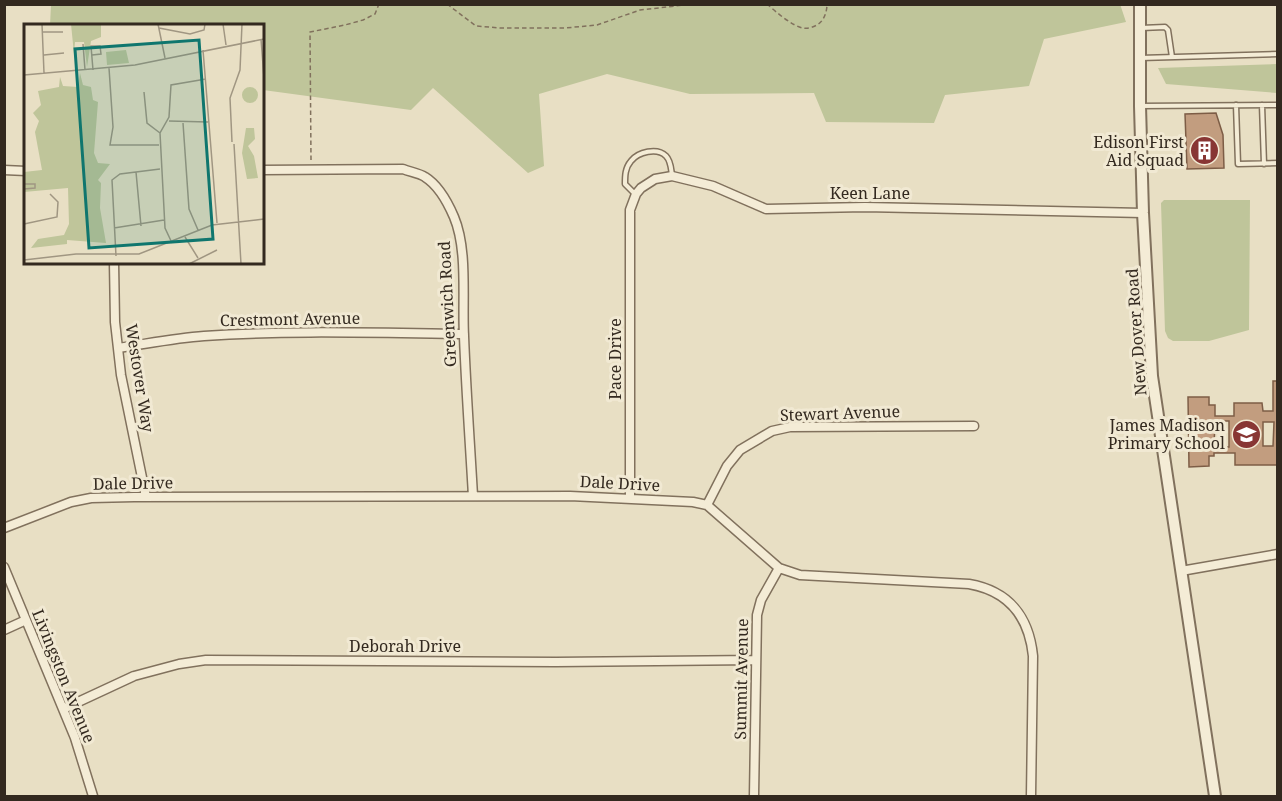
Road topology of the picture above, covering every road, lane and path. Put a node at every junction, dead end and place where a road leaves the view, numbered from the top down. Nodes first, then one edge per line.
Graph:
1 (40, 4) edge
2 (378, 4) edge
3 (447, 4) edge
4 (693, 4) edge
5 (767, 4) edge
6 (827, 4) edge
7 (1140, 4) edge
8 (51, 5) edge
9 (1140, 28) junction
10 (1278, 54) edge
11 (1172, 57) junction
12 (1140, 58) junction
13 (1236, 105) junction
14 (1262, 105) junction
15 (1278, 105) edge
16 (1140, 106) junction
17 (1264, 164) junction
18 (1278, 164) edge
19 (264, 170) edge
20 (310, 170) junction
21 (4, 171) edge
22 (24, 171) edge
23 (672, 176) junction
24 (636, 195) junction
25 (1143, 213) junction
26 (114, 264) edge
27 (464, 334) junction
28 (118, 348) junction
29 (974, 426) dead end
30 (473, 496) junction
31 (146, 497) junction
32 (630, 499) junction
33 (707, 505) junction
34 (4, 528) edge
35 (1278, 554) edge
36 (4, 567) edge
37 (779, 568) junction
38 (1181, 571) junction
39 (26, 620) junction
40 (4, 630) edge
41 (756, 660) junction
42 (63, 709) junction
43 (93, 796) edge
44 (754, 796) edge
45 (1031, 796) edge
46 (1215, 796) edge

1 - 8 path
2 - 20 path
3 - 4 path
5 - 6 path
7 - 9 street, New Dover Road
9 - 11 lane
9 - 12 street, New Dover Road
10 - 11 lane
11 - 12 lane
12 - 16 street, New Dover Road
13 - 14 lane
13 - 16 lane
13 - 17 lane
14 - 15 lane
14 - 17 lane
16 - 25 street, New Dover Road
17 - 18 lane
19 - 20 street, Greenwich Road
20 - 27 street, Greenwich Road
21 - 22 street
23 - 24 street
23 - 24 lane
23 - 25 street, Keen Lane
24 - 32 street, Pace Drive
25 - 38 street, New Dover Road
26 - 28 street, Westover Way
27 - 28 street, Crestmont Avenue
27 - 30 street, Greenwich Road
28 - 31 street, Westover Way
29 - 33 street, Stewart Avenue
30 - 31 street, Dale Drive
30 - 32 street, Dale Drive
31 - 34 street, Dale Drive
32 - 33 street, Dale Drive
33 - 37 street
35 - 38 street
36 - 39 street, Livingston Avenue
37 - 41 street, Summit Avenue
37 - 45 street
38 - 46 street, New Dover Road
39 - 40 street
39 - 42 street, Livingston Avenue
41 - 42 street, Deborah Drive
41 - 44 street, Summit Avenue
42 - 43 street, Livingston Avenue

